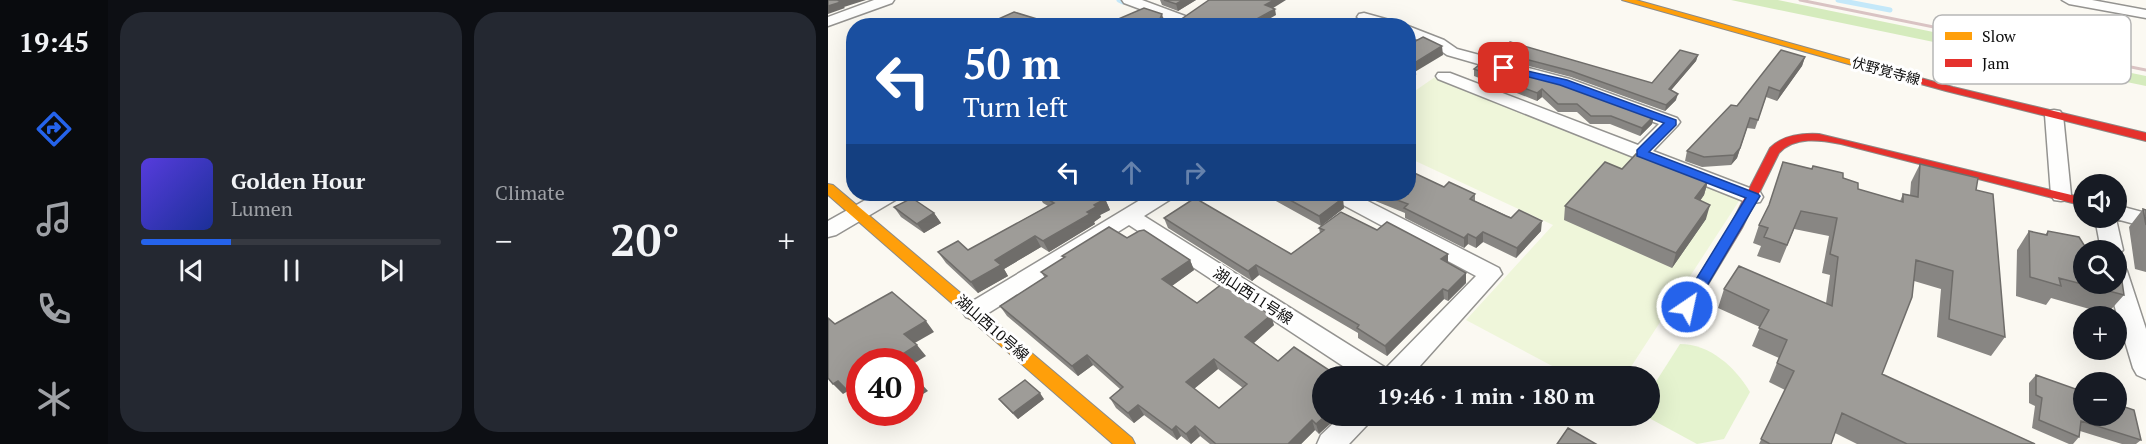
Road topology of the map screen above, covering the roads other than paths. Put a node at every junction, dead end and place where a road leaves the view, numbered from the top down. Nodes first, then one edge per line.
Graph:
1 (887, 0) edge
2 (1129, 0) edge
3 (1626, 0) edge
4 (2069, 0) edge
5 (2146, 14) edge
6 (1364, 17) dead end
7 (1173, 18) edge
8 (1367, 18) edge
9 (828, 22) edge
10 (1416, 33) edge
11 (1444, 76) dead end
12 (1933, 82) edge
13 (1939, 84) edge
14 (2054, 115) junction
15 (2146, 137) edge
16 (1641, 153) junction
17 (828, 188) edge
18 (2061, 195) junction
19 (1753, 196) junction
20 (2073, 199) edge
21 (878, 201) edge
22 (1153, 201) edge
23 (1351, 201) edge
24 (857, 213) junction
25 (2127, 215) edge
26 (1129, 216) junction
27 (2146, 220) edge
28 (828, 230) edge
29 (2123, 294) edge
30 (1687, 307) dead end
31 (974, 311) junction
32 (1362, 366) edge
33 (1404, 366) edge
34 (2146, 368) edge
35 (1348, 426) edge
36 (1126, 444) edge
37 (1331, 444) edge

1 - 9 street
2 - 7 street
3 - 12 street, 伏野覚寺線
4 - 5 street
6 - 8 street
10 - 16 street
11 - 16 street
13 - 14 street, 伏野覚寺線
14 - 15 street, 伏野覚寺線
14 - 18 street
16 - 19 street
17 - 24 street, 湖山西10号線
18 - 19 street
18 - 20 street
19 - 30 street
21 - 24 street
22 - 26 street
23 - 33 street
24 - 28 street
24 - 31 street, 湖山西10号線
25 - 27 street
26 - 31 street
26 - 32 street, 湖山西11号線
29 - 34 street
31 - 36 street, 湖山西10号線
35 - 37 street

